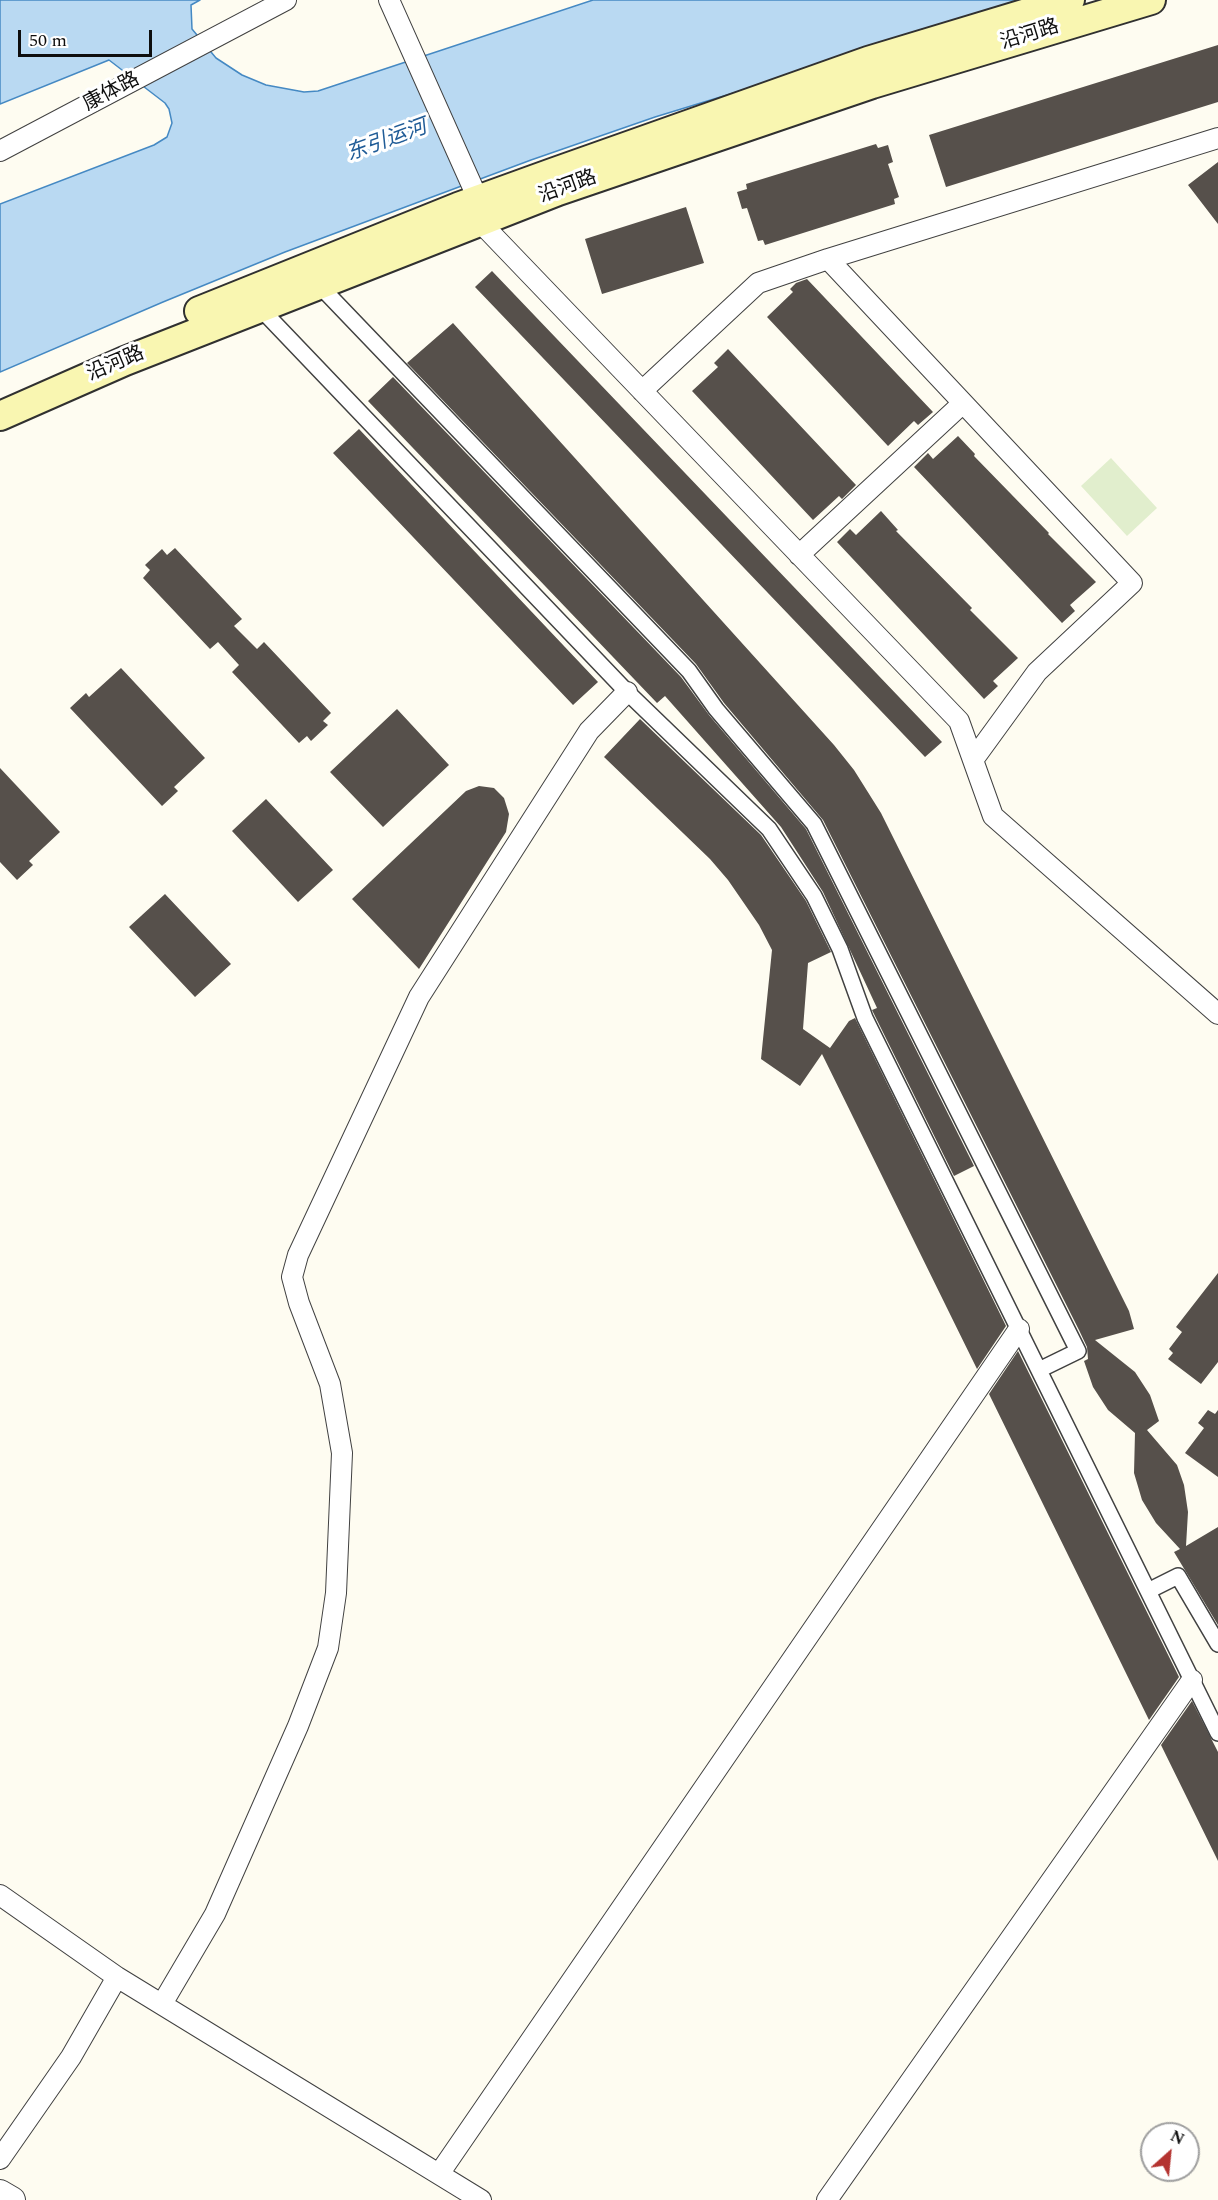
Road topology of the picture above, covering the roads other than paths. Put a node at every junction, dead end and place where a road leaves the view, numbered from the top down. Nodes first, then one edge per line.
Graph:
1 (286, 0) edge
2 (388, 0) edge
3 (1070, 0) edge
4 (1151, 0) edge
5 (1218, 138) edge
6 (0, 151) edge
7 (478, 204) junction
8 (828, 259) junction
9 (319, 285) junction
10 (260, 308) junction
11 (642, 391) junction
12 (0, 396) edge
13 (963, 403) junction
14 (0, 416) edge
15 (800, 555) junction
16 (627, 692) junction
17 (973, 760) junction
18 (1218, 1014) edge
19 (1018, 1329) junction
20 (1039, 1370) junction
21 (1148, 1591) junction
22 (1218, 1644) edge
23 (1192, 1680) junction
24 (1218, 1733) edge
25 (0, 1895) edge
26 (117, 1977) junction
27 (162, 2004) junction
28 (0, 2159) edge
29 (439, 2174) junction
30 (0, 2193) edge
31 (12, 2200) edge
32 (481, 2200) edge
33 (827, 2200) edge

1 - 6 street, 康体路
2 - 7 street
3 - 7 main road, 沿河路
4 - 7 main road, 沿河路
5 - 8 street
7 - 9 main road, 沿河路
7 - 11 street
7 - 12 main road, 沿河路
8 - 11 street
8 - 13 street
9 - 10 main road, 沿河路
9 - 20 street
10 - 14 main road, 沿河路
10 - 16 street
11 - 15 street
13 - 15 street
13 - 17 street
15 - 17 street
16 - 19 street
16 - 27 street
17 - 18 street
19 - 20 street
19 - 29 street
20 - 21 street
21 - 22 street
21 - 23 street
23 - 24 street
23 - 33 street
25 - 26 street
26 - 27 street
26 - 28 street
27 - 29 street
29 - 32 street
30 - 31 street

